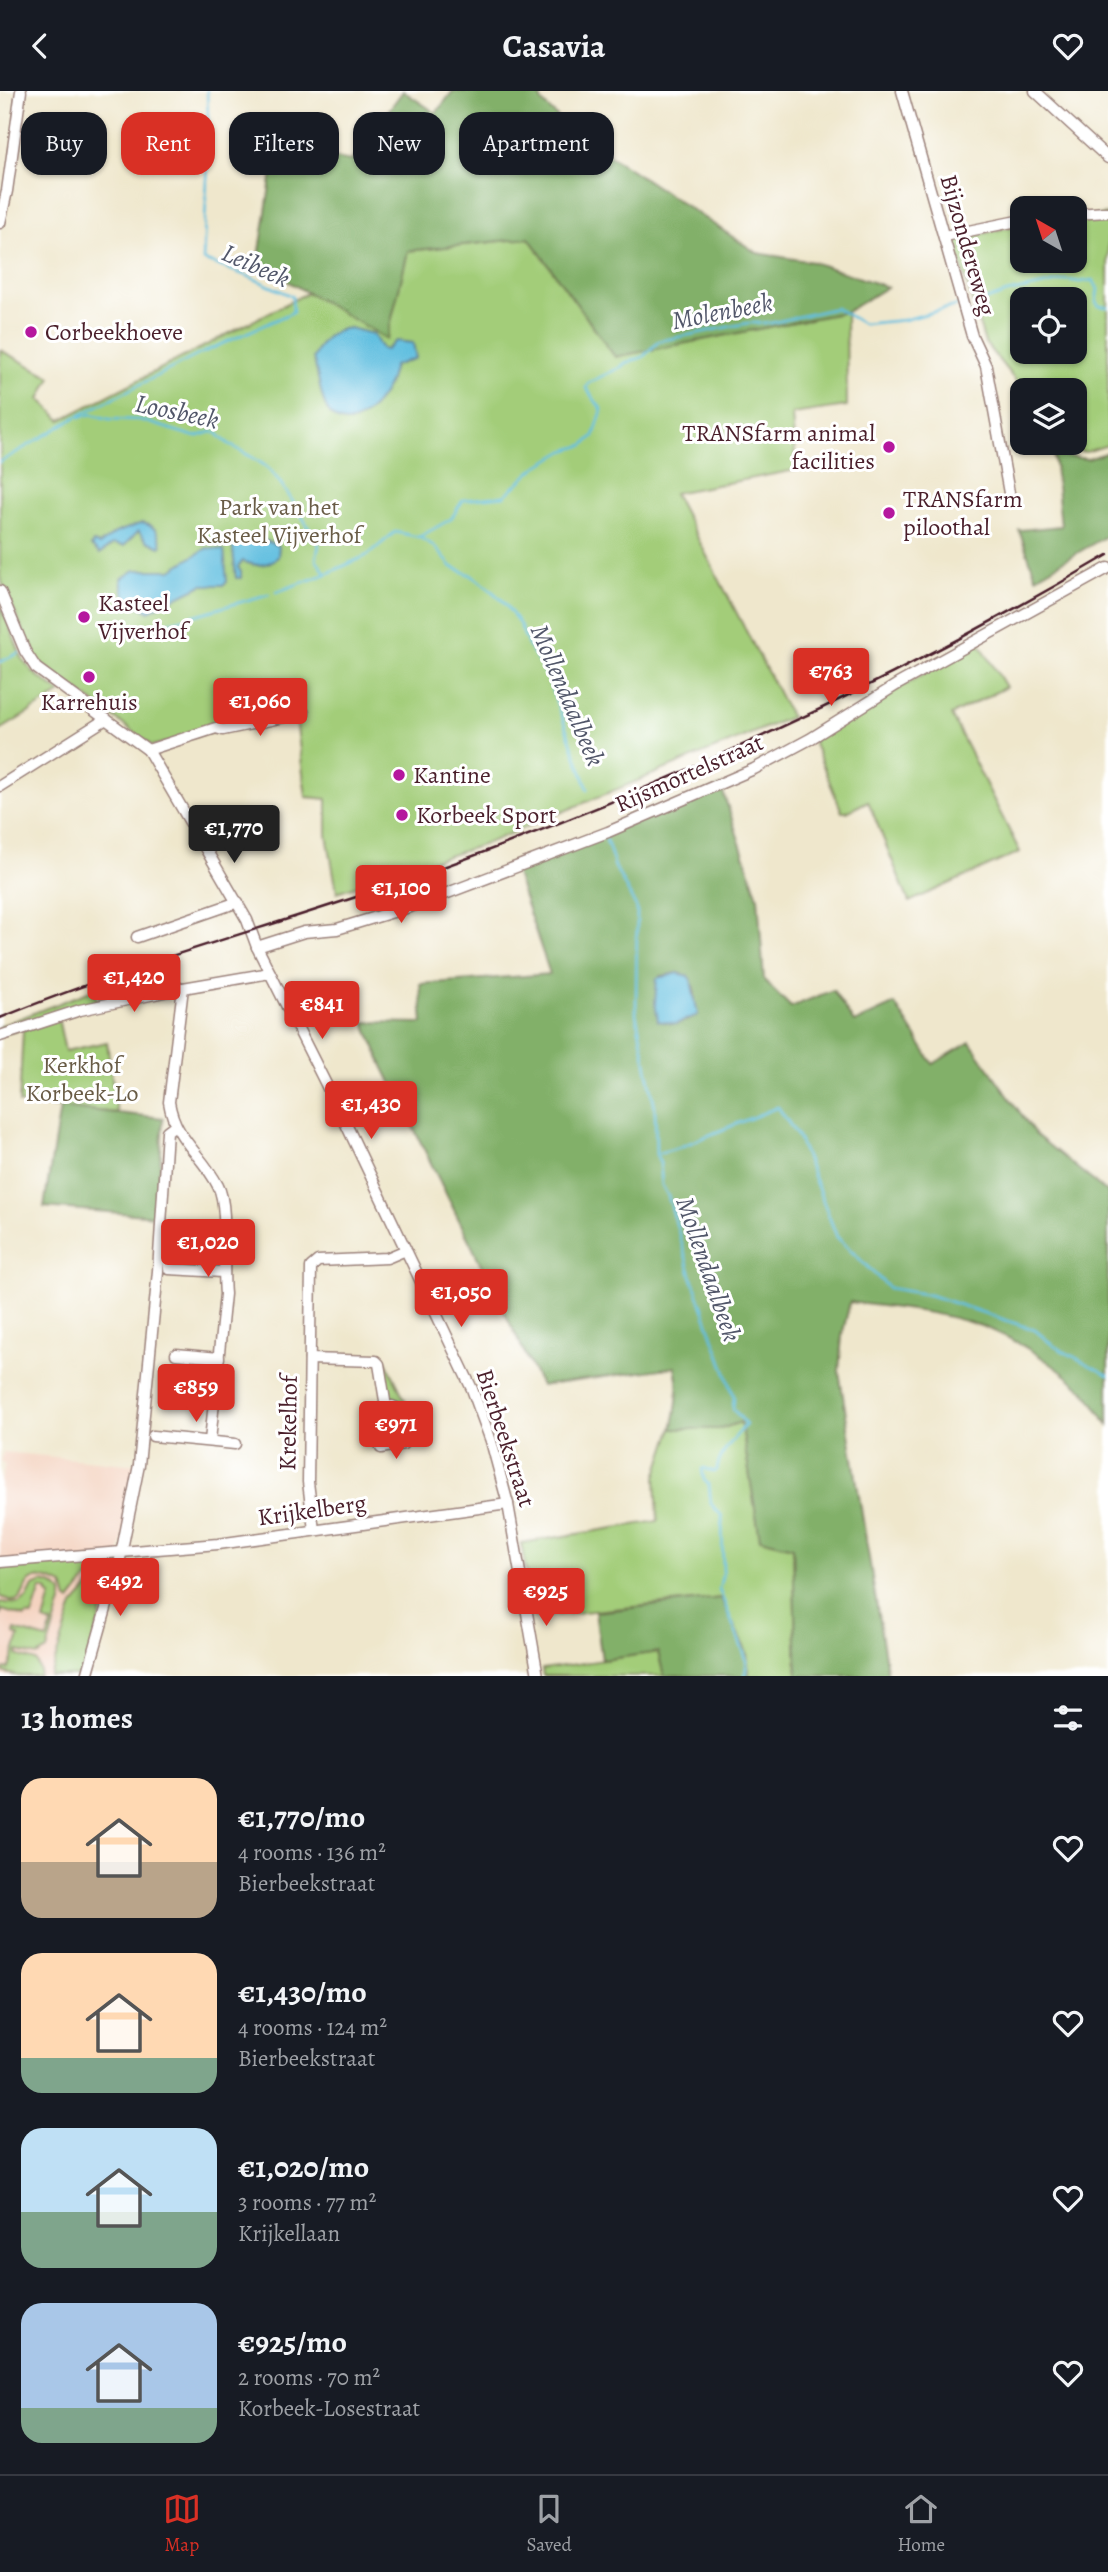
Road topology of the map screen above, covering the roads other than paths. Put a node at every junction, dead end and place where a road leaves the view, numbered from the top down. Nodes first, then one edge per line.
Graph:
1 (21, 91) edge
2 (902, 91) edge
3 (1035, 91) edge
4 (1108, 157) edge
5 (1108, 212) edge
6 (1087, 213) edge
7 (0, 220) edge
8 (1010, 222) edge
9 (944, 236) junction
10 (1009, 493) dead end
11 (1108, 568) edge
12 (0, 591) edge
13 (304, 713) dead end
14 (106, 719) junction
15 (148, 750) junction
16 (0, 786) edge
17 (238, 902) junction
18 (137, 937) dead end
19 (257, 947) junction
20 (270, 973) junction
21 (183, 988) junction
22 (0, 1036) edge
23 (174, 1125) junction
24 (407, 1250) junction
25 (168, 1261) dead end
26 (223, 1272) junction
27 (176, 1354) dead end
28 (219, 1357) junction
29 (310, 1359) junction
30 (386, 1407) dead end
31 (152, 1437) dead end
32 (211, 1441) junction
33 (235, 1444) dead end
34 (508, 1504) junction
35 (314, 1530) junction
36 (121, 1552) junction
37 (0, 1562) edge
38 (86, 1676) edge
39 (538, 1676) edge

1 - 7 street
2 - 9 street, Bijzondereweg
3 - 4 street
5 - 6 street
8 - 9 street
9 - 10 street, Bijzondereweg
11 - 19 street, Rijsmortelstraat
12 - 14 street, Bierbeekstraat
13 - 15 street
14 - 15 street, Bierbeekstraat
14 - 16 street
15 - 17 street, Bierbeekstraat
17 - 18 street
17 - 19 street, Bierbeekstraat
19 - 20 street, Bierbeekstraat
20 - 21 street
20 - 24 street, Bierbeekstraat
21 - 22 street
21 - 23 street
23 - 26 street
23 - 36 street
24 - 29 street, Krekelhof
24 - 34 street, Bierbeekstraat
25 - 26 street
26 - 28 street
27 - 28 street
28 - 32 street
29 - 30 street, Krekelhof
29 - 35 street, Krekelhof
31 - 32 street
32 - 33 street
34 - 35 street, Krijkelberg
34 - 39 street, Bierbeekstraat
35 - 36 street, Krijkelberg
36 - 37 street, Krijkelberg
36 - 38 street

